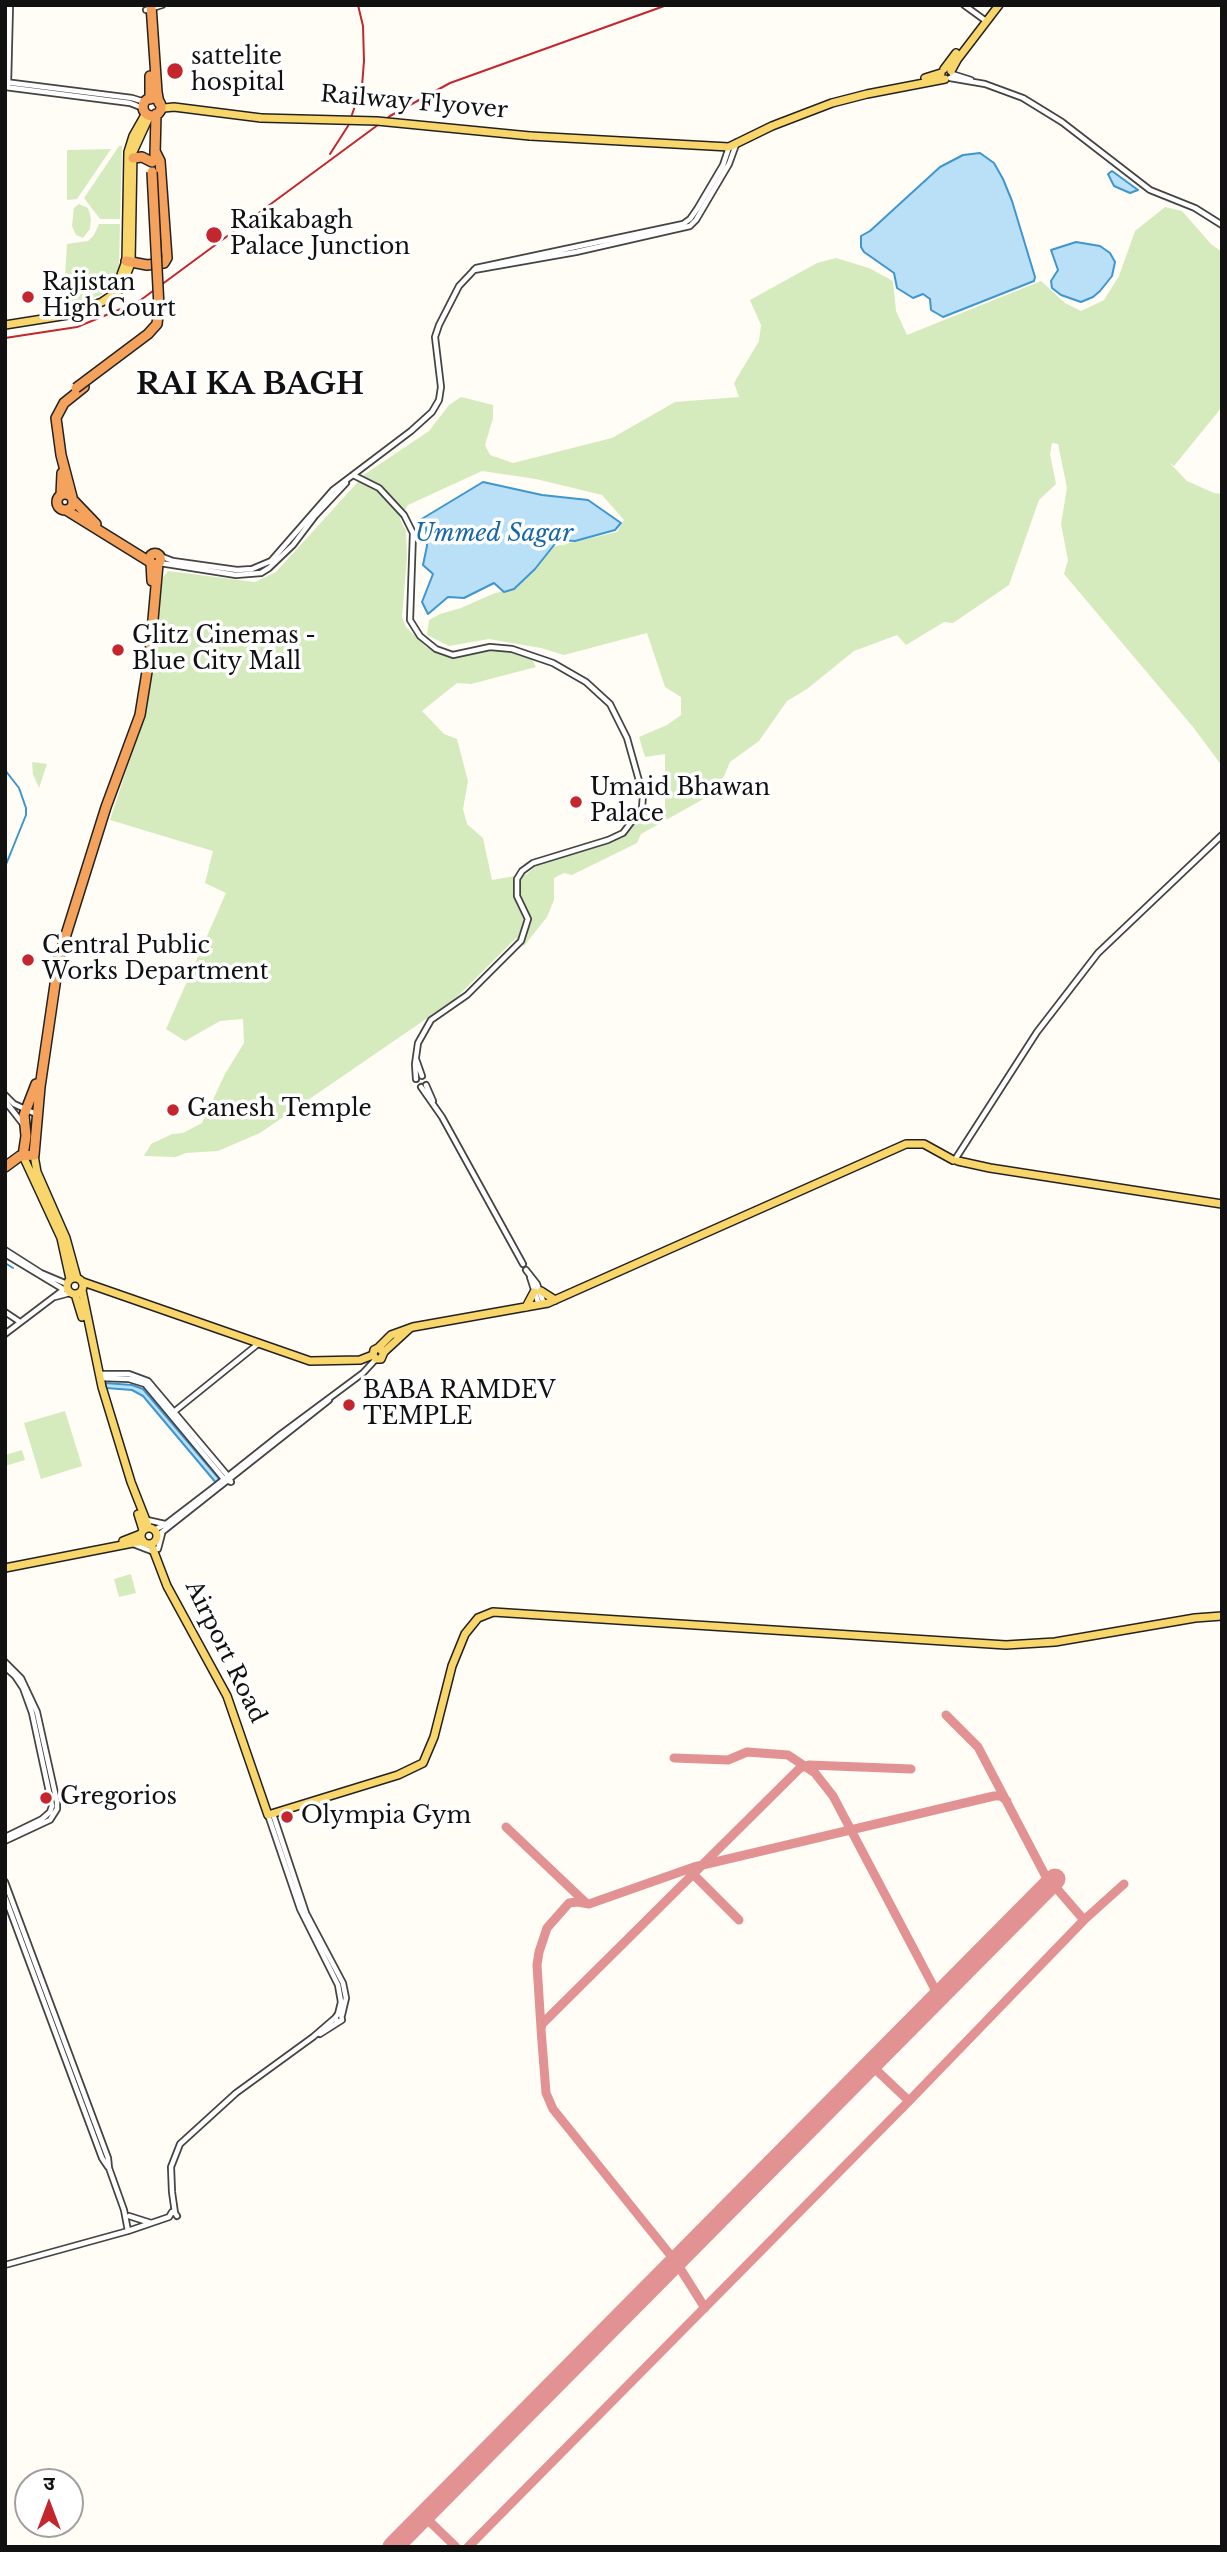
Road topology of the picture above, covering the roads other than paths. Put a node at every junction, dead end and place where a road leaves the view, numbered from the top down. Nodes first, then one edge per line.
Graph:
1 (9, 5) edge
2 (162, 5) edge
3 (964, 5) edge
4 (997, 5) edge
5 (149, 7) edge
6 (985, 21) junction
7 (5, 70) edge
8 (947, 74) junction
9 (7, 85) edge
10 (152, 109) junction
11 (733, 145) junction
12 (155, 151) junction
13 (133, 158) junction
14 (154, 168) junction
15 (129, 217) junction
16 (1222, 225) edge
17 (128, 262) junction
18 (5, 323) edge
19 (78, 390) junction
20 (353, 475) junction
21 (61, 495) junction
22 (73, 499) junction
23 (66, 510) junction
24 (155, 560) junction
25 (1222, 835) edge
26 (419, 1077) dead end
27 (424, 1086) dead end
28 (5, 1095) edge
29 (5, 1101) edge
30 (26, 1108) junction
31 (36, 1114) junction
32 (23, 1125) junction
33 (23, 1151) junction
34 (34, 1156) junction
35 (956, 1160) junction
36 (5, 1165) edge
37 (1222, 1204) edge
38 (5, 1252) edge
39 (74, 1286) junction
40 (537, 1292) junction
41 (555, 1300) junction
42 (542, 1305) junction
43 (525, 1307) junction
44 (5, 1312) edge
45 (20, 1322) junction
46 (5, 1334) edge
47 (258, 1343) junction
48 (375, 1357) junction
49 (99, 1376) junction
50 (175, 1412) junction
51 (227, 1479) junction
52 (165, 1527) junction
53 (149, 1534) junction
54 (131, 1543) junction
55 (157, 1551) junction
56 (5, 1566) edge
57 (1222, 1616) edge
58 (5, 1665) edge
59 (270, 1812) junction
60 (5, 1839) edge
61 (5, 1882) edge
62 (5, 1897) edge
63 (109, 2168) junction
64 (127, 2217) junction
65 (152, 2223) junction
66 (136, 2228) junction
67 (128, 2231) junction
68 (116, 2234) junction
69 (5, 2265) edge

1 - 7 street
1 - 9 street
2 - 5 street
3 - 6 street
4 - 6 main road
5 - 10 highway
6 - 8 main road
8 - 11 main road
8 - 16 street
9 - 10 street
10 - 11 main road, Railway Flyover, bridge
10 - 12 highway
10 - 13 main road
10 - 14 highway
10 - 15 main road
11 - 20 street
12 - 14 highway
12 - 17 highway
13 - 14 highway
13 - 15 main road
14 - 19 highway, bridge
15 - 17 main road
17 - 18 main road
19 - 21 highway
19 - 22 highway
20 - 24 street
20 - 26 street
21 - 22 highway
21 - 23 highway
22 - 23 highway
22 - 24 highway
23 - 24 highway
24 - 30 highway
24 - 31 highway
25 - 35 street
27 - 40 street
28 - 30 street
29 - 32 street
30 - 31 street
30 - 32 highway
31 - 34 highway
32 - 33 highway
33 - 34 highway
33 - 36 highway
33 - 39 main road
34 - 39 main road
35 - 37 main road
35 - 41 main road
38 - 39 street
39 - 45 street
39 - 47 main road
39 - 49 main road
39 - 53 main road
40 - 41 main road
40 - 42 street
40 - 43 main road
41 - 42 main road
42 - 43 main road
43 - 48 main road
44 - 45 street
45 - 46 street
47 - 48 main road
47 - 50 street
48 - 51 street
49 - 50 street
49 - 51 street
49 - 53 main road
50 - 51 street
51 - 52 street
52 - 53 street
52 - 53 street
52 - 55 street
53 - 54 main road
53 - 55 main road, Airport Road
53 - 56 main road
54 - 55 street
54 - 56 main road
55 - 59 main road, Airport Road
57 - 59 main road
58 - 60 street
59 - 65 street, Airport Road
61 - 63 street
62 - 63 street
63 - 64 street
64 - 65 street
64 - 66 street
64 - 67 street
64 - 68 street
65 - 66 street
66 - 67 street
67 - 68 street
68 - 69 street

